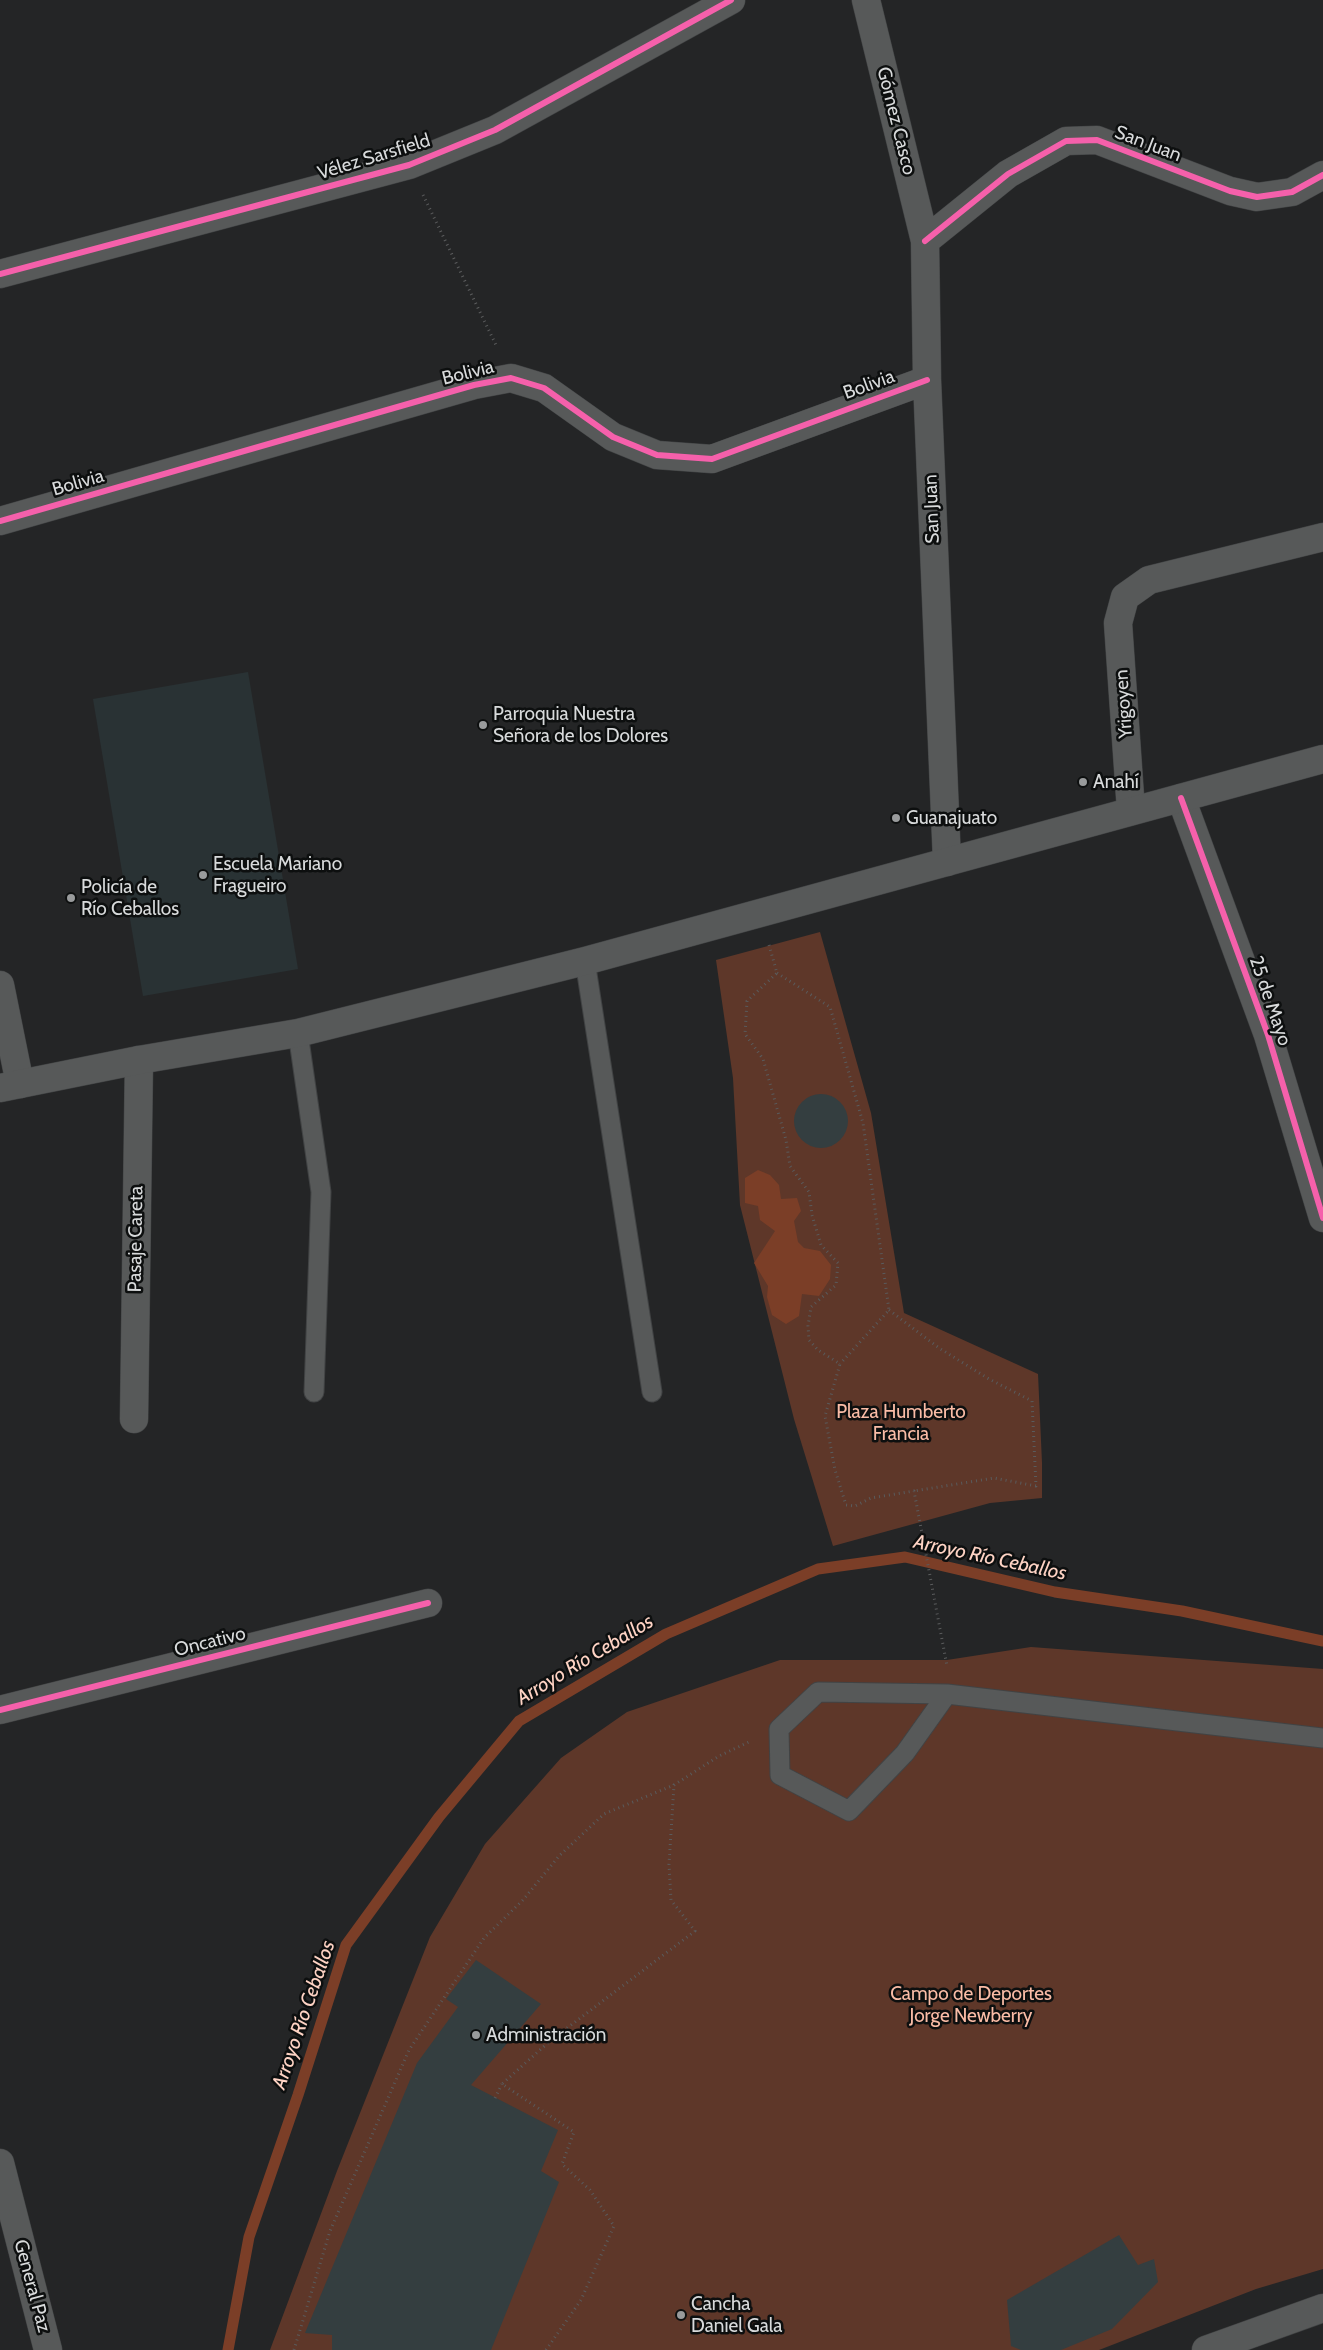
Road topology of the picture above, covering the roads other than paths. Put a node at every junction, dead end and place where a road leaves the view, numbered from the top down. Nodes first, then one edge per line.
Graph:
1 (730, 0) edge
2 (866, 0) edge
3 (1323, 175) edge
4 (926, 241) junction
5 (0, 274) edge
6 (927, 380) junction
7 (0, 521) edge
8 (1323, 538) edge
9 (1323, 759) edge
10 (1181, 798) junction
11 (1131, 812) junction
12 (947, 862) junction
13 (585, 961) junction
14 (0, 985) edge
15 (298, 1033) junction
16 (139, 1060) junction
17 (10, 1086) edge
18 (1323, 1218) edge
19 (314, 1392) dead end
20 (652, 1392) dead end
21 (134, 1419) dead end
22 (428, 1603) dead end
23 (947, 1694) junction
24 (0, 1710) edge
25 (1323, 1738) edge
26 (0, 2163) edge
27 (1323, 2308) edge
28 (48, 2350) edge
29 (1206, 2350) edge

1 - 5 street, Vélez Sarsfield
2 - 4 street, Gómez Casco
3 - 4 street, San Juan
4 - 6 street, San Juan
6 - 7 street, Bolivia
6 - 12 street, San Juan
8 - 11 street, Yrigoyen
9 - 10 street
10 - 11 street
10 - 18 street, 25 de Mayo
11 - 12 street
12 - 13 street
13 - 15 street
13 - 20 lane
14 - 17 street
15 - 16 street
15 - 19 lane
16 - 17 street
16 - 21 street, Pasaje Careta
22 - 24 street, Oncativo
23 - 23 lane
23 - 25 lane
26 - 28 street, General Paz
27 - 29 street

